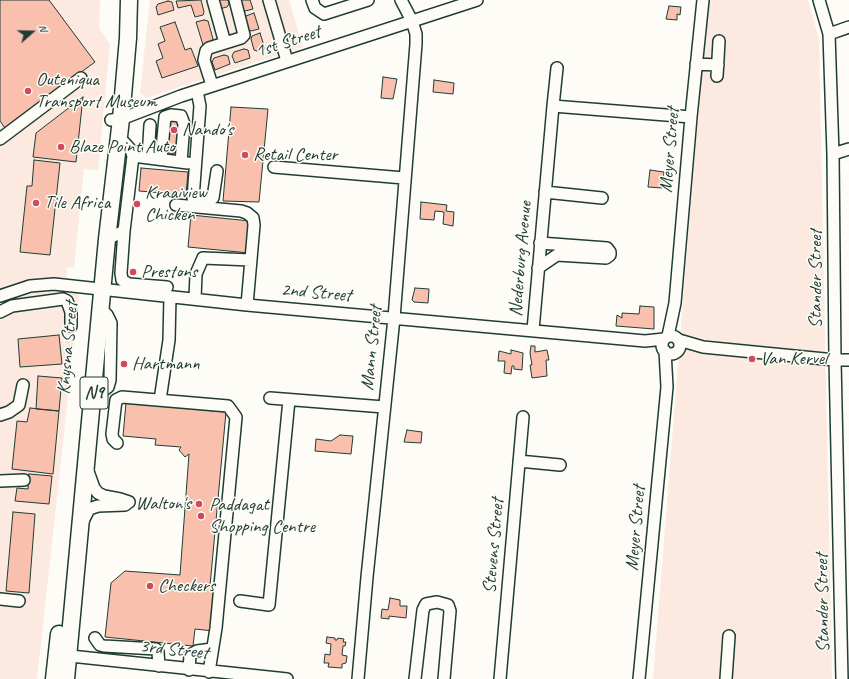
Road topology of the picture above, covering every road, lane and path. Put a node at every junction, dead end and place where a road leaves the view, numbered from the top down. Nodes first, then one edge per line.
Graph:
1 (129, 0) edge
2 (213, 0) edge
3 (235, 0) edge
4 (269, 0) edge
5 (312, 0) edge
6 (368, 0) edge
7 (401, 0) edge
8 (477, 0) edge
9 (703, 0) edge
10 (819, 0) edge
11 (412, 21) junction
12 (849, 27) edge
13 (829, 34) junction
14 (719, 42) dead end
15 (225, 43) junction
16 (287, 61) junction
17 (696, 64) junction
18 (718, 64) junction
19 (557, 68) dead end
20 (717, 76) dead end
21 (81, 78) dead end
22 (212, 85) junction
23 (197, 91) junction
24 (552, 106) junction
25 (691, 117) junction
26 (116, 119) junction
27 (150, 124) dead end
28 (2, 134) edge
29 (119, 137) junction
30 (849, 149) edge
31 (833, 154) junction
32 (133, 156) junction
33 (148, 158) junction
34 (161, 160) junction
35 (181, 162) junction
36 (196, 164) junction
37 (274, 167) dead end
38 (217, 171) dead end
39 (404, 178) junction
40 (545, 192) junction
41 (602, 198) dead end
42 (176, 206) dead end
43 (124, 231) junction
44 (107, 239) junction
45 (540, 243) junction
46 (251, 260) junction
47 (538, 268) junction
48 (99, 289) junction
49 (169, 292) junction
50 (0, 296) edge
51 (195, 299) junction
52 (247, 305) junction
53 (0, 312) edge
54 (394, 318) junction
55 (71, 326) dead end
56 (533, 330) junction
57 (671, 344) junction
58 (835, 360) junction
59 (849, 360) edge
60 (23, 385) dead end
61 (270, 398) dead end
62 (160, 400) junction
63 (289, 400) junction
64 (384, 407) junction
65 (0, 415) edge
66 (523, 417) dead end
67 (117, 444) dead end
68 (520, 461) junction
69 (560, 464) dead end
70 (86, 468) junction
71 (24, 480) dead end
72 (0, 481) edge
73 (844, 501) edge
74 (81, 526) junction
75 (0, 599) edge
76 (19, 601) dead end
77 (240, 602) dead end
78 (845, 609) edge
79 (729, 636) dead end
80 (95, 638) dead end
81 (143, 647) junction
82 (212, 648) junction
83 (62, 656) junction
84 (139, 664) junction
85 (159, 666) junction
86 (189, 670) junction
87 (214, 674) edge
88 (641, 677) edge
89 (54, 679) edge
90 (66, 679) edge
91 (287, 679) edge
92 (358, 679) edge
93 (415, 679) edge
94 (444, 679) edge
95 (500, 679) edge
96 (726, 679) edge
97 (842, 679) edge

1 - 26 highway, Knysna Street / N9
2 - 15 street
3 - 15 street
4 - 16 street
5 - 6 street
7 - 11 street, Mann Street
8 - 11 street, 1st Street
9 - 17 street, Meyer Street
10 - 13 street, Stander Street
11 - 16 street, 1st Street
11 - 39 street, Mann Street
12 - 13 street
13 - 31 street, Stander Street
14 - 18 street
15 - 22 street
16 - 22 street, 1st Street
17 - 18 street
17 - 25 street, Meyer Street
18 - 20 street
19 - 24 street, Nederburg Avenue
21 - 28 street
22 - 23 street, 1st Street
23 - 26 street, 1st Street
23 - 36 street
24 - 25 street
24 - 40 street, Nederburg Avenue
25 - 57 street, Meyer Street
26 - 29 highway, Knysna Street / N9
26 - 48 highway, Knysna Street / N9
27 - 33 street
29 - 32 street
29 - 44 highway, Knysna Street / N9
30 - 31 street
31 - 58 street, Stander Street
32 - 33 street
32 - 43 street
33 - 34 street
34 - 35 street
34 - 35 street
35 - 36 street
36 - 38 street
37 - 39 street
39 - 54 street, Mann Street
40 - 41 street, Nederburg Avenue
40 - 45 street, Nederburg Avenue
42 - 46 street
43 - 44 street
43 - 49 street
44 - 48 highway, Knysna Street / N9
45 - 47 street, Nederburg Avenue
45 - 47 street
46 - 51 street
46 - 52 street
47 - 56 street, Nederburg Avenue
48 - 49 street, 2nd Street
48 - 50 street, 2nd Street
48 - 70 highway, Knysna Street / N9
48 - 83 highway, Knysna Street / N9
49 - 51 street, 2nd Street
49 - 62 street
51 - 52 street, 2nd Street
52 - 54 street, 2nd Street
53 - 55 street
54 - 56 street, 2nd Street
54 - 64 street, Mann Street
56 - 57 street, 2nd Street
57 - 58 street, 2nd Street
57 - 88 street, Meyer Street
58 - 59 street, 2nd Street
58 - 73 street, Stander Street
60 - 65 street
61 - 63 street
62 - 67 street
62 - 82 street
63 - 64 street
63 - 77 street
64 - 92 street, Mann Street
66 - 68 street, Stevens Street
68 - 69 street
68 - 95 street, Stevens Street
70 - 74 highway, Knysna Street / N9
70 - 74 street
71 - 72 street
73 - 78 street, Stander Street
74 - 83 highway, Knysna Street / N9
75 - 76 street
78 - 97 street, Stander Street
79 - 96 street
80 - 81 street
81 - 84 street
81 - 85 street
82 - 86 street
82 - 87 street
83 - 84 street, 3rd Street
83 - 89 highway, Knysna Street / N9
83 - 90 highway, Knysna Street / N9
84 - 85 street, 3rd Street
85 - 86 street, 3rd Street
86 - 87 street, 3rd Street
87 - 91 street, 3rd Street
93 - 94 street

